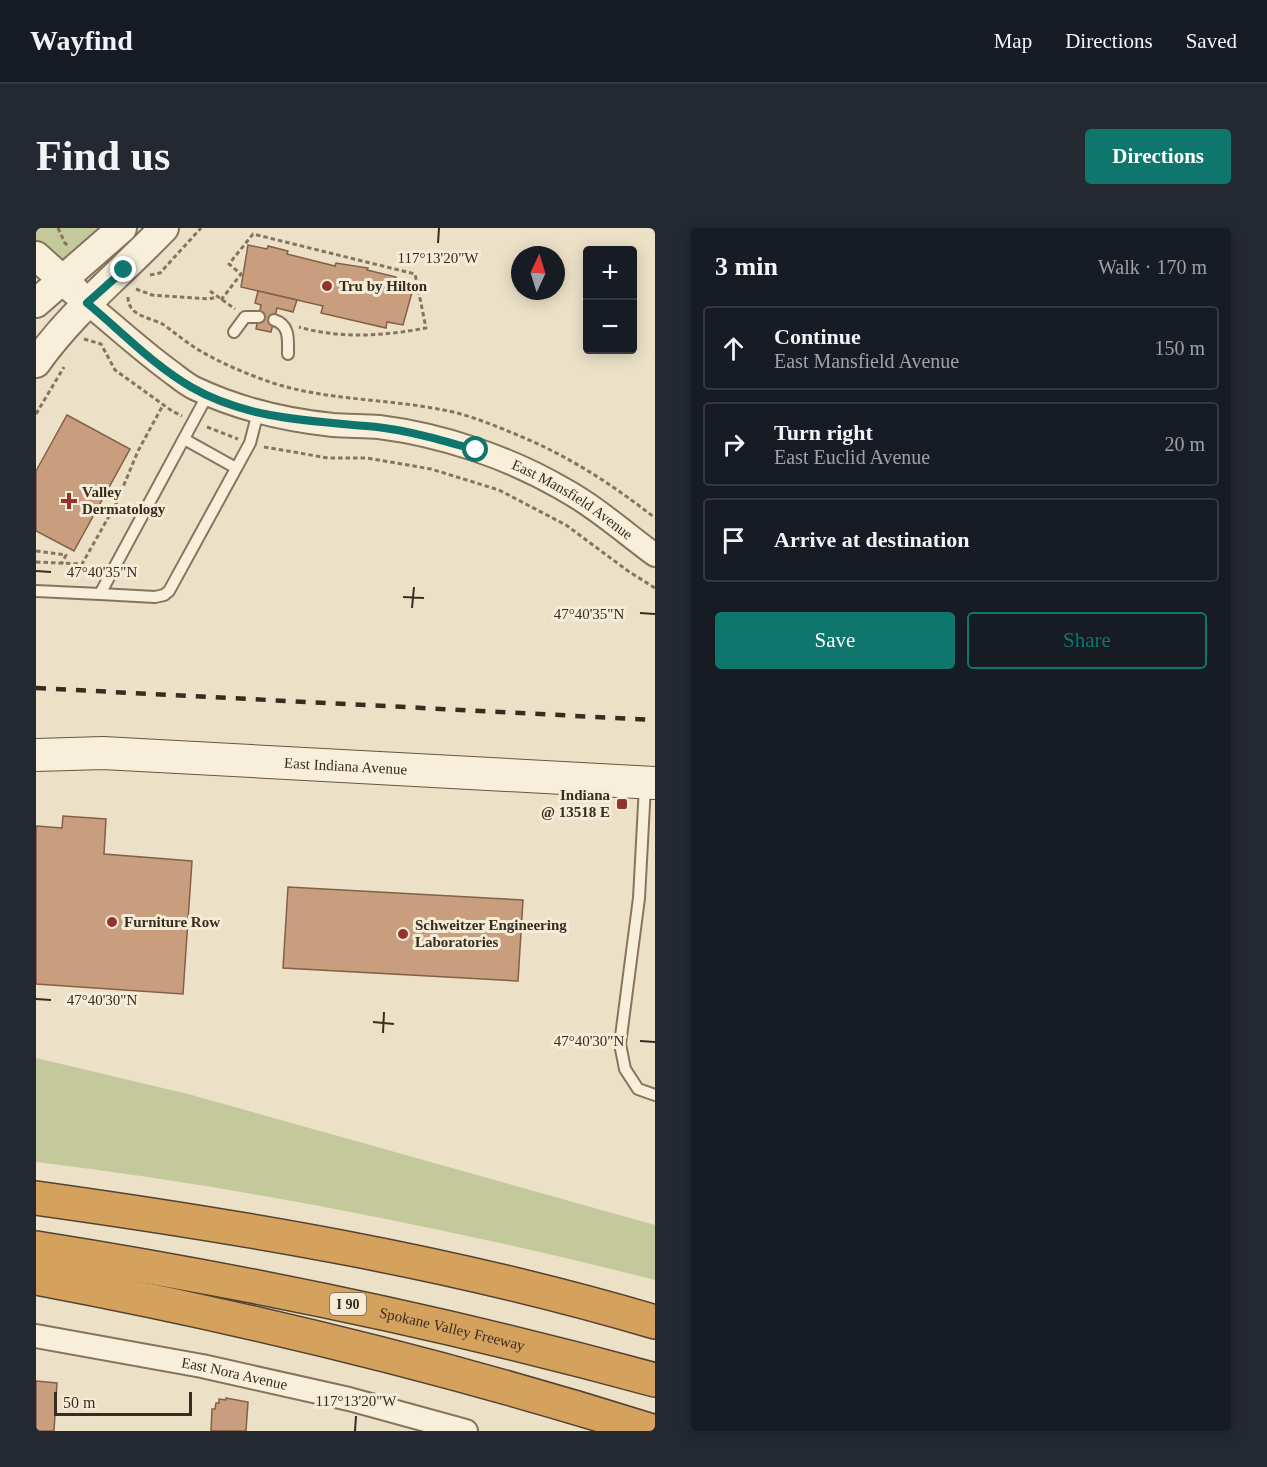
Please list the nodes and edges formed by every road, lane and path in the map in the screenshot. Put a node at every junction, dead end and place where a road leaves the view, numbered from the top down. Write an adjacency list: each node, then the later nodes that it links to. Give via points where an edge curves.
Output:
1 (122, 228): 4 (street)
2 (164, 228): 10 (street)
3 (36, 256): 4 (street, East Mansfield Avenue)
4 (63, 279): 9 (street); 10 (street, East Mansfield Avenue)
5 (130, 284): 8 (path, via 152,295)
6 (210, 291): 8 (path)
7 (128, 293): 28 (path, via 133,312 162,324 232,368 278,385 318,393 439,409 515,434 566,457 616,487)
8 (219, 298): 11 (path); 13 (path, via 241,274 229,264 253,234 415,274 426,328 358,336 299,328)
9 (36, 303)
10 (87, 303): 18 (street); 20 (street, East Mansfield Avenue, via 159,363 191,387)
11 (236, 309)
12 (259, 317): 15 (lane, via 245,317)
13 (295, 318)
14 (274, 320): 17 (lane, via 287,330)
15 (234, 332)
16 (76, 342): 21 (path, via 85,339 101,344 115,370)
17 (288, 354)
18 (36, 363)
19 (66, 363): 23 (path)
20 (208, 394): 22 (street, East Mansfield Avenue); 24 (lane)
21 (164, 405): 24 (path); 32 (path, via 82,564)
22 (258, 412): 26 (lane); 30 (street, East Mansfield Avenue, via 333,425 379,428 476,450 564,489)
23 (36, 414)
24 (194, 421): 25 (lane); 26 (path)
25 (183, 439): 27 (lane); 35 (lane)
26 (250, 443): 27 (lane); 33 (path, via 328,458 366,458 432,469 499,490 566,525)
27 (236, 468): 35 (lane, via 164,595)
28 (655, 518)
29 (36, 552): 32 (path, via 66,555)
30 (655, 555)
31 (36, 562): 32 (path)
32 (62, 563)
33 (655, 588)
34 (36, 591): 35 (lane)
35 (100, 594)
36 (36, 739): 37 (street)
37 (103, 753): 38 (main road, East Indiana Avenue); 39 (main road, East Indiana Avenue)
38 (36, 755)
39 (650, 783): 40 (lane, via 620,1044 625,1069 638,1089)
40 (655, 1095)
41 (36, 1198): 44 (highway, via 176,1217 373,1253)
42 (36, 1248): 46 (highway, Spokane Valley Freeway / I 90, via 373,1310)
43 (36, 1278): 48 (highway, via 332,1340)
44 (655, 1322)
45 (36, 1336): 47 (street, East Nora Avenue, via 202,1366)
46 (655, 1380)
47 (466, 1431)
48 (652, 1431)

